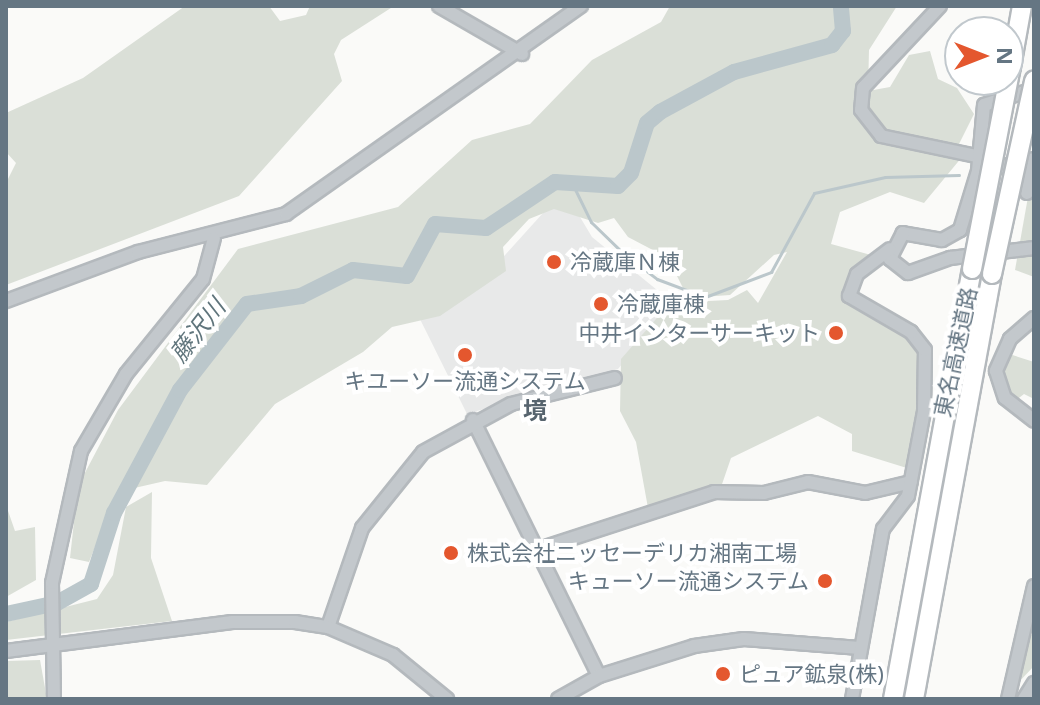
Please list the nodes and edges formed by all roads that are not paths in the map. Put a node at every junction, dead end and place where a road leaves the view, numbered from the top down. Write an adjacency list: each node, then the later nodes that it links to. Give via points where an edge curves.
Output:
1 (439, 6): 5 (street)
2 (581, 6): 5 (street)
3 (940, 6): 8 (street, via 863,88 861,110 881,136)
4 (1022, 6): 33 (highway, 東名高速道路, bridge)
5 (522, 54): 12 (street, via 318,197)
6 (1034, 81): 34 (highway, 東名高速道路, bridge, via 992,274)
7 (1034, 89): 8 (street, via 984,105)
8 (977, 156): 10 (street)
9 (1033, 160): 10 (street); 11 (street)
10 (978, 171): 14 (street, via 955,236 903,233)
11 (1027, 193)
12 (214, 238): 15 (street, via 138,252); 24 (street, via 203,279 118,385 81,451 52,583)
13 (1034, 248): 14 (street, via 950,258 908,273 894,266)
14 (890, 249): 20 (street, via 857,274 849,296 911,332 925,350)
15 (6, 301)
16 (1034, 318): 19 (street, via 1010,339 996,371 1005,398)
17 (615, 378): 18 (street)
18 (473, 420): 21 (street); 23 (street, via 423,452 377,504 346,563)
19 (1034, 421)
20 (911, 482): 21 (street, via 865,493 808,482 764,493 714,492); 25 (street, via 883,529)
21 (536, 550): 27 (street)
22 (1034, 586): 35 (street)
23 (328, 627): 24 (street, via 232,622); 30 (street, via 393,655)
24 (53, 640): 26 (street); 29 (street)
25 (860, 648): 27 (street, via 744,639); 32 (street)
26 (6, 651)
27 (599, 676): 31 (street)
28 (1034, 683): 36 (street)
29 (54, 699)
30 (447, 699)
31 (558, 699)
32 (852, 699)
33 (893, 699)
34 (914, 699)
35 (1008, 699)
36 (1024, 699)

